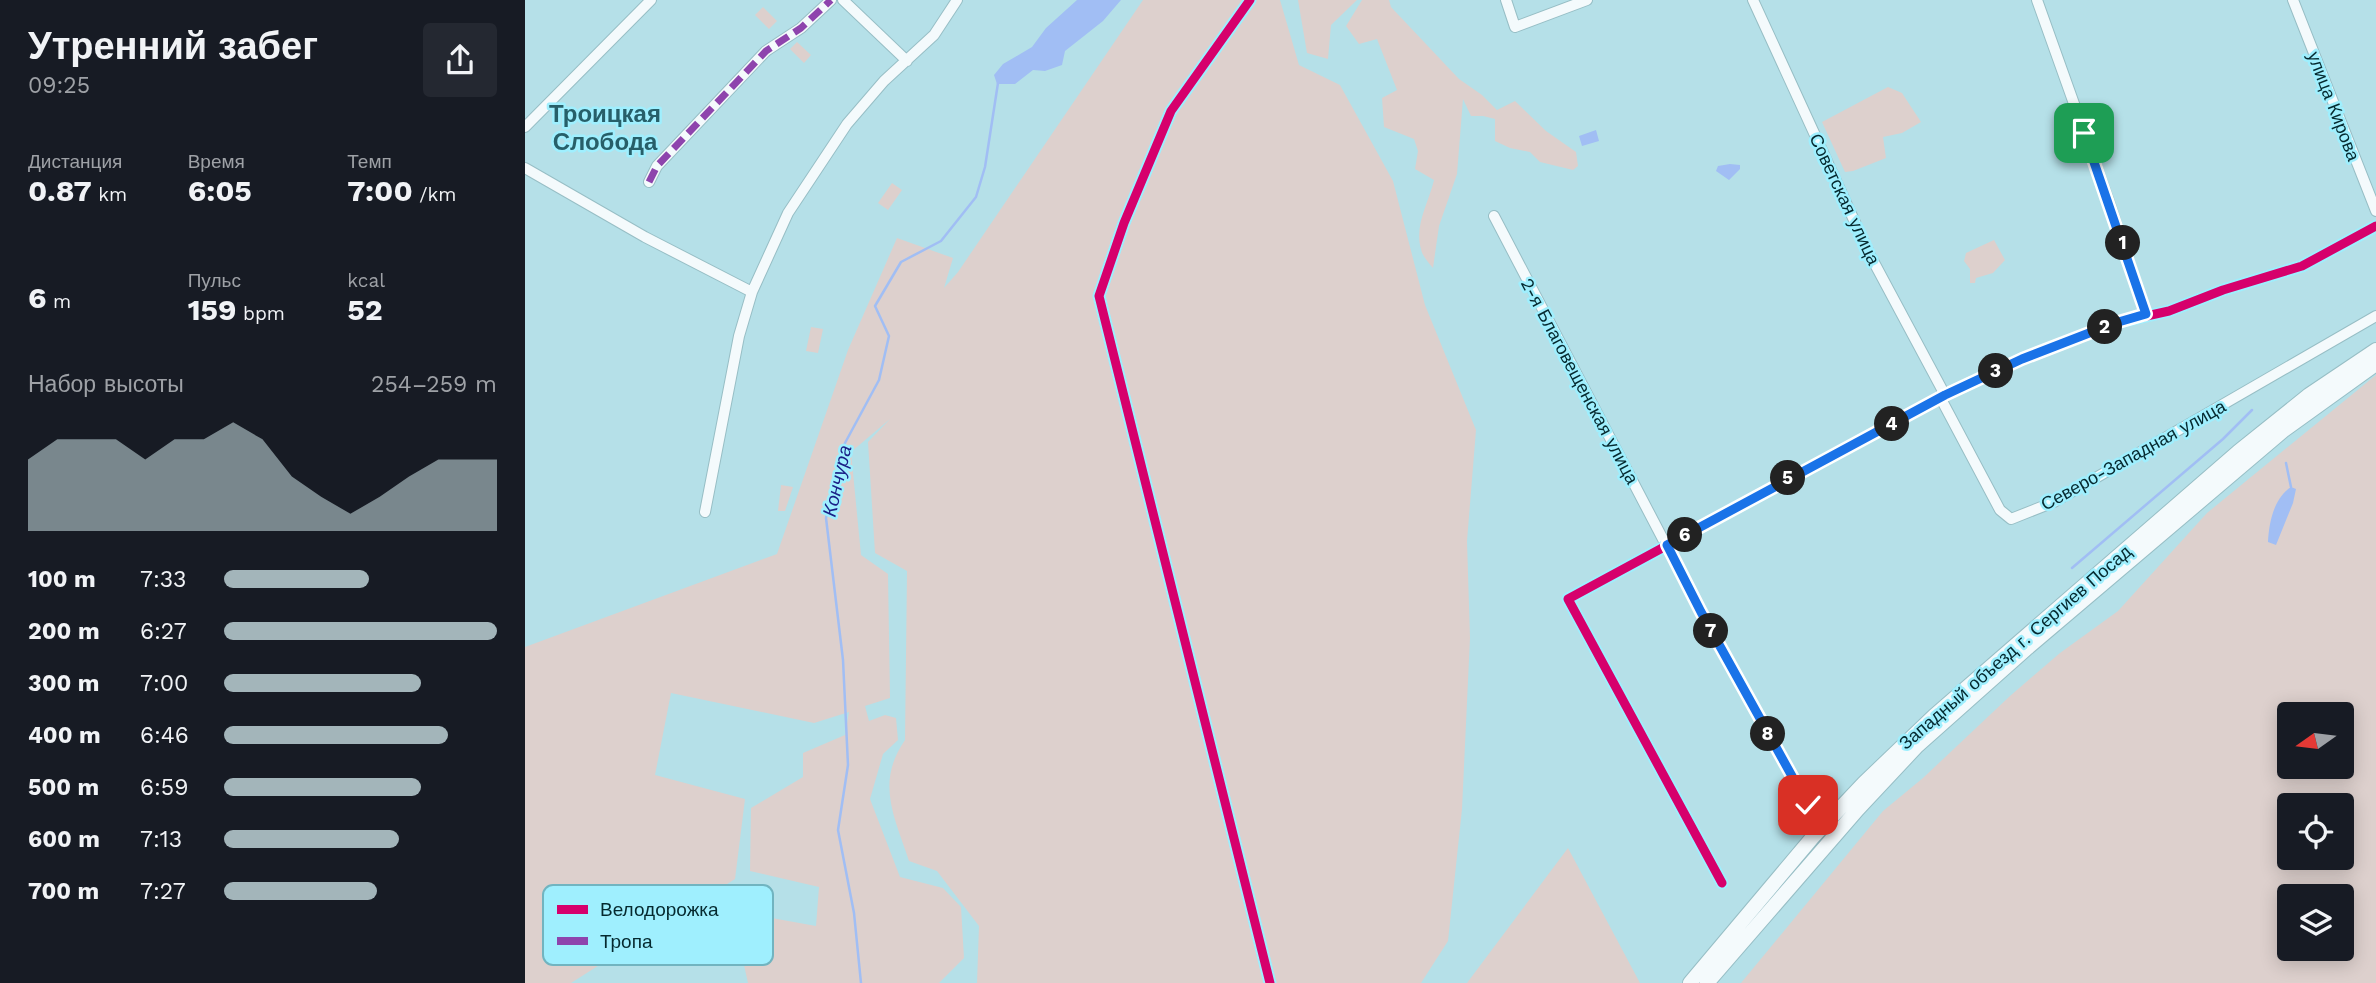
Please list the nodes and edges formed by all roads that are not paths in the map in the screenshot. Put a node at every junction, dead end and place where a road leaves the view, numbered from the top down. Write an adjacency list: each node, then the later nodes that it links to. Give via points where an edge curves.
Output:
1 (651, 0): 12 (street)
2 (831, 0): 14 (street, via 801,28 766,51 657,166)
3 (843, 0): 11 (street)
4 (957, 0): 11 (street, via 935,35)
5 (1250, 0): 28 (street, via 1171,111 1099,296)
6 (1506, 0): 7 (street, via 1515,27)
7 (1587, 0)
8 (1753, 0): 23 (street, Советская улица, via 1870,255)
9 (2037, 0): 19 (street)
10 (2293, 0): 15 (street, улица Кирова)
11 (907, 61): 18 (street, via 884,81 827,151 788,213)
12 (525, 127)
13 (525, 168): 18 (street)
14 (649, 182)
15 (2376, 211)
16 (1494, 216): 25 (street, 2-я Благовещенская улица)
17 (2376, 226): 19 (street, via 2302,266 2169,311)
18 (752, 292): 24 (street, via 729,380)
19 (2146, 314): 23 (street, via 2022,359)
20 (2376, 316): 23 (street, Северо-Западная улица, via 2054,502 2011,519 2000,510)
21 (2376, 349): 29 (main road, Западный объезд г. Сергиев Посад, via 2238,452 1934,716 1811,838)
22 (2376, 364): 30 (main road, Западный объезд г. Сергиев Посад, via 2284,430 1917,746)
23 (1942, 396): 25 (street)
24 (705, 512)
25 (1667, 545): 26 (street, 2-я Благовещенская улица); 27 (street, via 1568,599)
26 (1808, 805)
27 (1722, 883)
28 (1270, 983)
29 (1691, 983)
30 (1707, 983)

